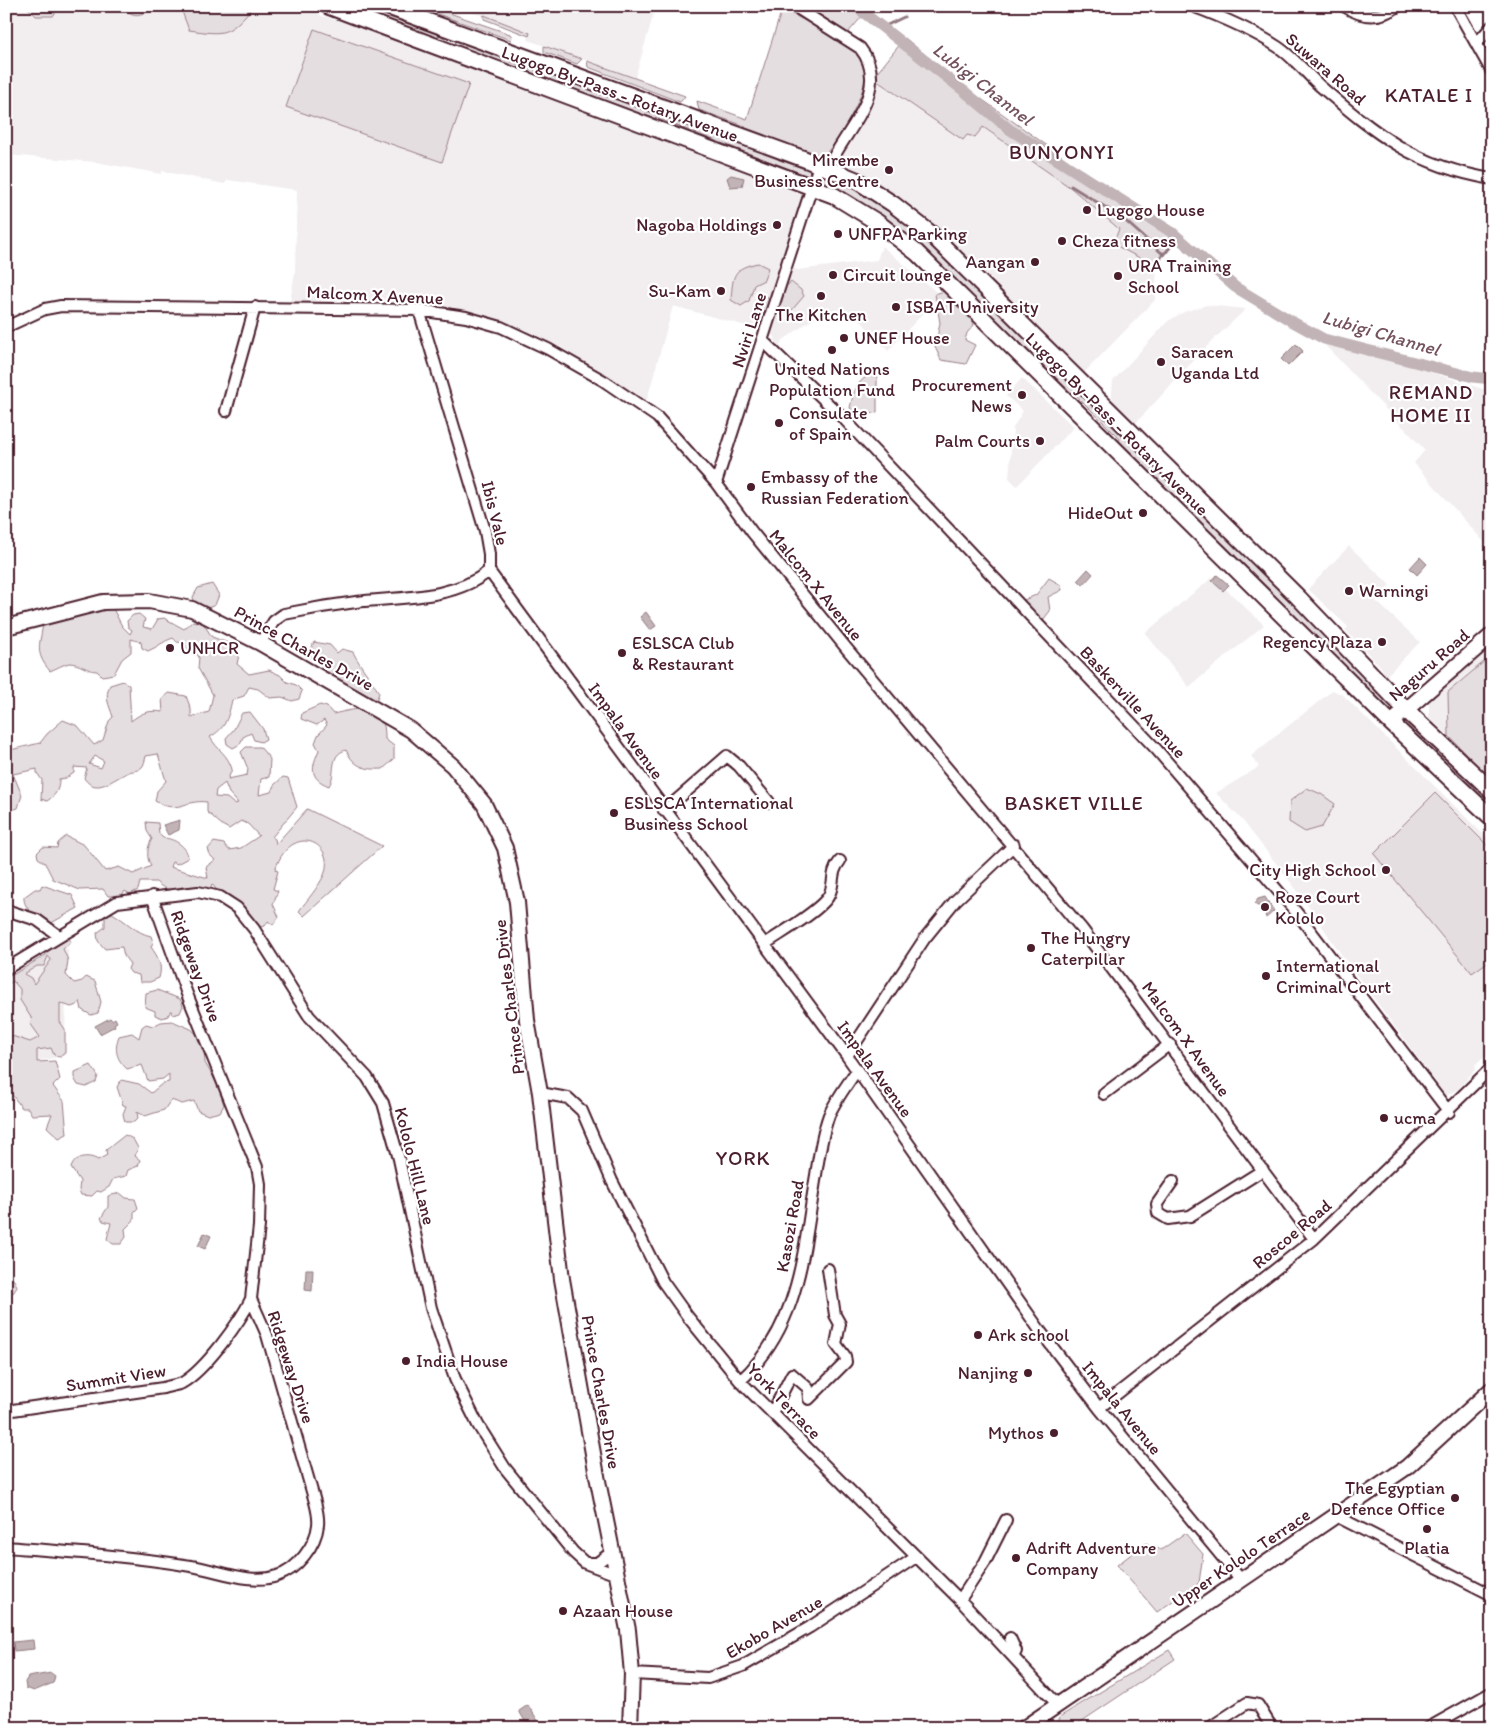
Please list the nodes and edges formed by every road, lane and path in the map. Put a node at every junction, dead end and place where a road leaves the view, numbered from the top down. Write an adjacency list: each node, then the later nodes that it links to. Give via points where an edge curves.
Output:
1 (328, 6): 11 (main road, Lugogo By-Pass - Rotary Avenue)
2 (386, 6): 9 (main road, Lugogo By-Pass - Rotary Avenue)
3 (794, 6): 13 (street, Nviri Lane, via 860,48 872,72 872,87 854,126)
4 (1192, 6): 14 (street, Suwara Road, via 1227,19 1280,48 1359,120 1400,149 1453,172)
5 (1344, 6): 6 (street, via 1355,13 1378,16)
6 (1398, 6)
7 (1455, 6): 10 (street)
8 (1492, 26): 10 (street)
9 (451, 30): 11 (main road, via 452,41); 13 (main road, Lugogo By-Pass - Rotary Avenue)
10 (1477, 43): 12 (street)
11 (447, 50): 15 (main road, Lugogo By-Pass - Rotary Avenue)
12 (1492, 72)
13 (823, 167): 15 (street, Nviri Lane); 26 (main road, Lugogo By-Pass - Rotary Avenue, via 856,180 930,233 1297,596)
14 (1492, 179)
15 (812, 187): 19 (street, Nviri Lane); 27 (main road, Lugogo By-Pass - Rotary Avenue, via 854,206 917,253)
16 (255, 307): 17 (street, Malcom X Avenue); 18 (street, Malcom X Avenue, via 61,306 45,309); 20 (street)
17 (419, 310): 21 (street, Malcom X Avenue, via 466,317 501,327 580,367 657,418); 22 (street, Ibis Vale, via 485,531)
18 (6, 327)
19 (763, 341): 21 (street, Nviri Lane); 45 (street, Baskerville Avenue, via 846,421 1157,750 1297,913)
20 (226, 411)
21 (716, 483): 32 (street, Malcom X Avenue, via 848,649)
22 (489, 571): 25 (street, Ibis Vale, via 478,580 434,594 354,602 284,614 274,620); 30 (street, Impala Avenue)
23 (6, 627): 25 (street, Prince Charles Drive, via 103,602 149,601 192,609)
24 (1492, 635): 26 (street, Naguru Road)
25 (260, 643): 43 (street, Prince Charles Drive, via 411,730 453,766 484,804 505,848 517,902 526,1020)
26 (1406, 710): 27 (street, Naguru Road); 28 (main road, Lugogo By-Pass - Rotary Avenue)
27 (1392, 723): 31 (main road, Lugogo By-Pass - Rotary Avenue)
28 (1492, 791)
29 (769, 802): 30 (street, via 727,756)
30 (664, 811): 37 (street, Impala Avenue)
31 (1492, 818)
32 (1014, 845): 39 (street, Malcom X Avenue, via 1116,971); 40 (street, via 955,901 924,938)
33 (840, 861): 37 (street, via 833,869 828,897)
34 (152, 896): 36 (street, Kololo Hill Lane, via 117,902); 50 (street, Ridgeway Drive, via 187,994 257,1167 259,1226); 61 (street, Kololo Hill Lane, via 198,892 229,902 254,929 309,1016 377,1090 392,1128 431,1308 455,1379 505,1468)
35 (6, 910): 36 (street, via 37,920)
36 (59, 936): 38 (street, Kololo Hill Lane)
37 (764, 944): 40 (street, Impala Avenue)
38 (6, 969)
39 (1170, 1044): 44 (street); 46 (street, Malcom X Avenue)
40 (847, 1056): 42 (street, Impala Avenue)
41 (1492, 1068): 45 (street, Roscoe Road)
42 (857, 1070): 51 (street, Kasozi Road, via 836,1100 824,1131 791,1302 769,1351); 53 (street, Impala Avenue, via 1024,1308)
43 (540, 1093): 51 (street, York Terrace, via 568,1098 582,1111 612,1181 663,1282); 59 (street, Prince Charles Drive, via 562,1279)
44 (1104, 1094)
45 (1448, 1112): 48 (street, Roscoe Road)
46 (1263, 1170): 47 (street, via 1190,1216 1168,1219 1158,1213 1157,1204); 48 (street, Malcom X Avenue)
47 (1173, 1180)
48 (1314, 1239): 53 (street, Roscoe Road)
49 (828, 1269): 55 (street, via 835,1315 840,1324 836,1344 846,1362 809,1399 808,1388 792,1374)
50 (251, 1299): 54 (street, Summit View, via 221,1344 194,1374 181,1383); 58 (street, Ridgeway Drive, via 267,1334 317,1513 316,1534 306,1554 277,1576 251,1578 191,1566)
51 (740, 1381): 55 (street, York Terrace)
52 (1492, 1389): 56 (street, Upper Kololo Terrace, via 1407,1467)
53 (1099, 1408): 63 (street, Impala Avenue)
54 (6, 1411)
55 (772, 1413): 60 (street, York Terrace)
56 (1336, 1516): 63 (street, Upper Kololo Terrace); 64 (street)
57 (1006, 1520): 65 (street, via 985,1562)
58 (6, 1547)
59 (612, 1552): 61 (street, via 597,1563); 62 (street, Prince Charles Drive)
60 (916, 1556): 65 (street, York Terrace); 68 (street, Ekobo Avenue, via 810,1627 743,1666 708,1678)
61 (585, 1563): 62 (street, Kololo Hill Lane)
62 (617, 1575): 68 (street, Prince Charles Drive, via 628,1630)
63 (1242, 1580): 70 (street, Upper Kololo Terrace)
64 (1492, 1595)
65 (960, 1600): 67 (street, York Terrace)
66 (1010, 1638): 67 (street, via 1016,1652)
67 (1013, 1657): 70 (street, York Terrace)
68 (632, 1674): 72 (street, Prince Charles Drive)
69 (1492, 1692): 75 (street)
70 (1057, 1704): 71 (street, Upper Kololo Terrace)
71 (1030, 1726)
72 (630, 1728)
73 (1209, 1728): 74 (street, via 1247,1703 1258,1705)
74 (1272, 1728)
75 (1428, 1728)

